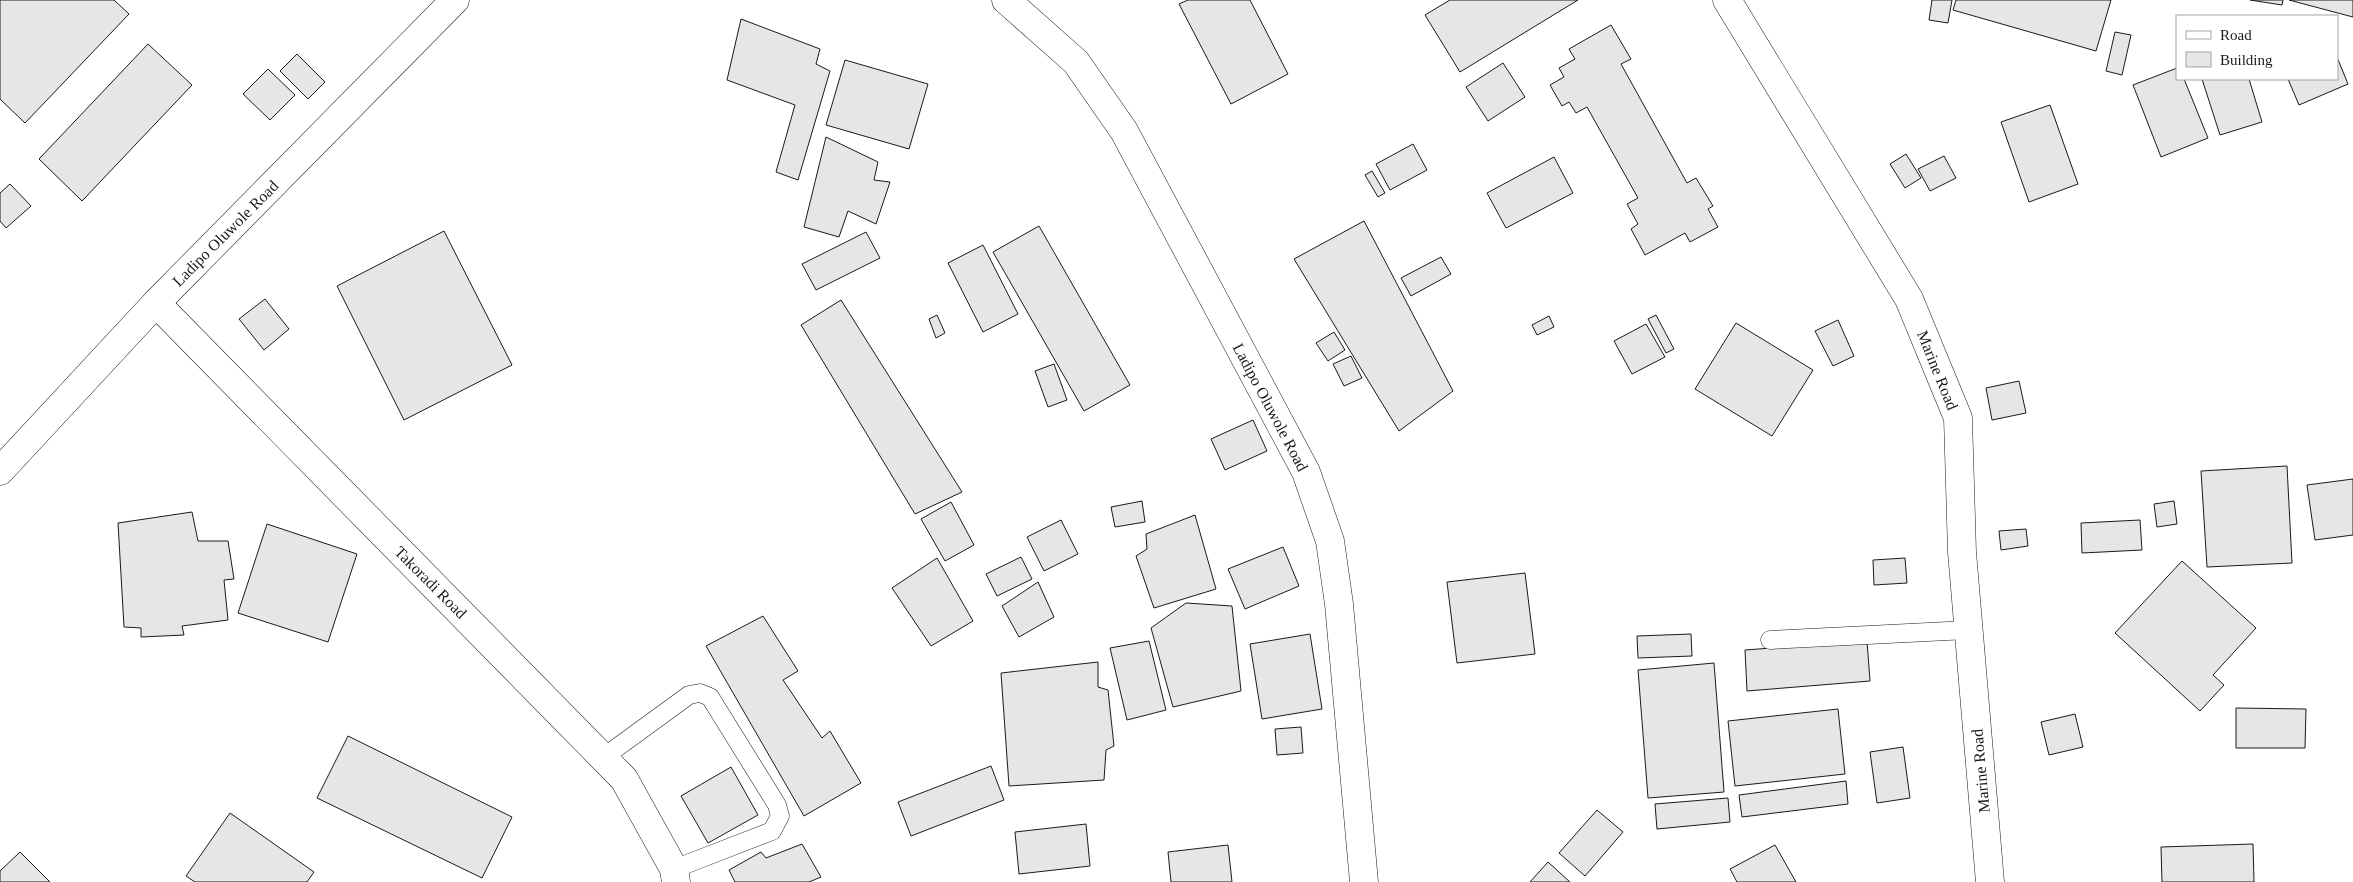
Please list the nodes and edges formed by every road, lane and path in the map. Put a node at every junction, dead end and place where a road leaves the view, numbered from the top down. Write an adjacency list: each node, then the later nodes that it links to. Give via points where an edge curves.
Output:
1 (455, 0): 4 (street, Ladipo Oluwole Road)
2 (1006, 0): 10 (street, Ladipo Oluwole Road, via 1076,62 1124,131 1306,472 1330,541 1339,604)
3 (1728, 0): 6 (street, Marine Road, via 1909,299 1958,418)
4 (156, 303): 5 (street, Ladipo Oluwole Road); 8 (street, Takoradi Road)
5 (0, 472)
6 (1968, 630): 7 (lane); 11 (street, Marine Road)
7 (1770, 640)
8 (604, 757): 9 (street, Takoradi Road, via 624,779); 9 (lane, via 689,696 700,693 710,697 777,805 780,816 772,830)
9 (675, 876)
10 (1364, 882)
11 (1990, 882)

